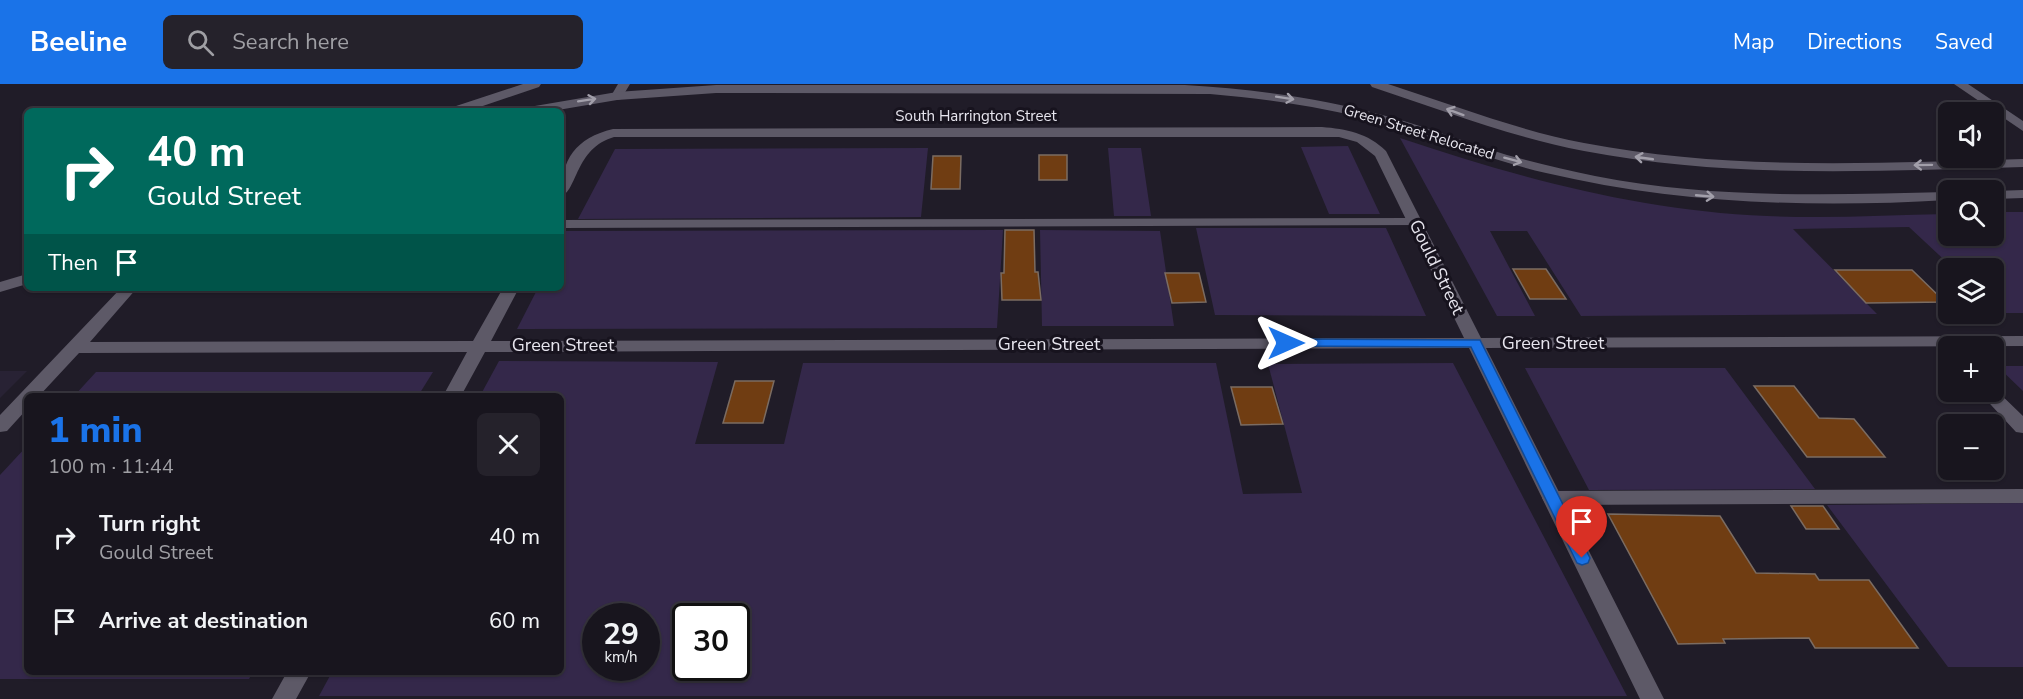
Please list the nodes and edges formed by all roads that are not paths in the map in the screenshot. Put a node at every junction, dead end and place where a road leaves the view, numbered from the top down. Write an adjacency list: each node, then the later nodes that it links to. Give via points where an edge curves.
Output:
1 (535, 84): 5 (street)
2 (1376, 84): 9 (street, Green Street Relocated, one-way to 2, via 1777,168 1676,162 1600,151 1526,134)
3 (1960, 84): 7 (street)
4 (621, 90): 6 (street, Green Street Relocated, one-way to 4); 13 (street, Green Street Relocated, one-way to 13, via 1232,92 1285,97 1344,109 1504,158 1637,187 1780,201)
5 (464, 108)
6 (542, 108)
7 (2023, 127)
8 (1355, 135): 10 (street, South Harrington Street, via 1322,131 613,133 596,137 584,146); 14 (street, Gould Street, via 1381,154)
9 (2023, 163)
10 (564, 186)
11 (2023, 194): 12 (street)
12 (2004, 195)
13 (1938, 196)
14 (1415, 222): 15 (street); 21 (street, Gould Street)
15 (564, 224)
16 (24, 280): 17 (street)
17 (0, 287)
18 (126, 291): 25 (street)
19 (510, 291): 23 (street)
20 (2023, 342): 22 (street, Green Street)
21 (1475, 343): 23 (street, Green Street); 24 (street, Green Street); 33 (street, Gould Street)
22 (2004, 343)
23 (481, 345): 25 (street, Green Street); 27 (street)
24 (1938, 347)
25 (75, 348): 26 (street)
26 (32, 393)
27 (454, 393)
28 (24, 401): 30 (street)
29 (1998, 402): 31 (street)
30 (0, 426)
31 (2023, 427)
32 (2023, 496): 33 (street)
33 (1552, 498): 36 (street, Gould Street)
34 (296, 675): 35 (street)
35 (284, 699)
36 (1652, 699)

